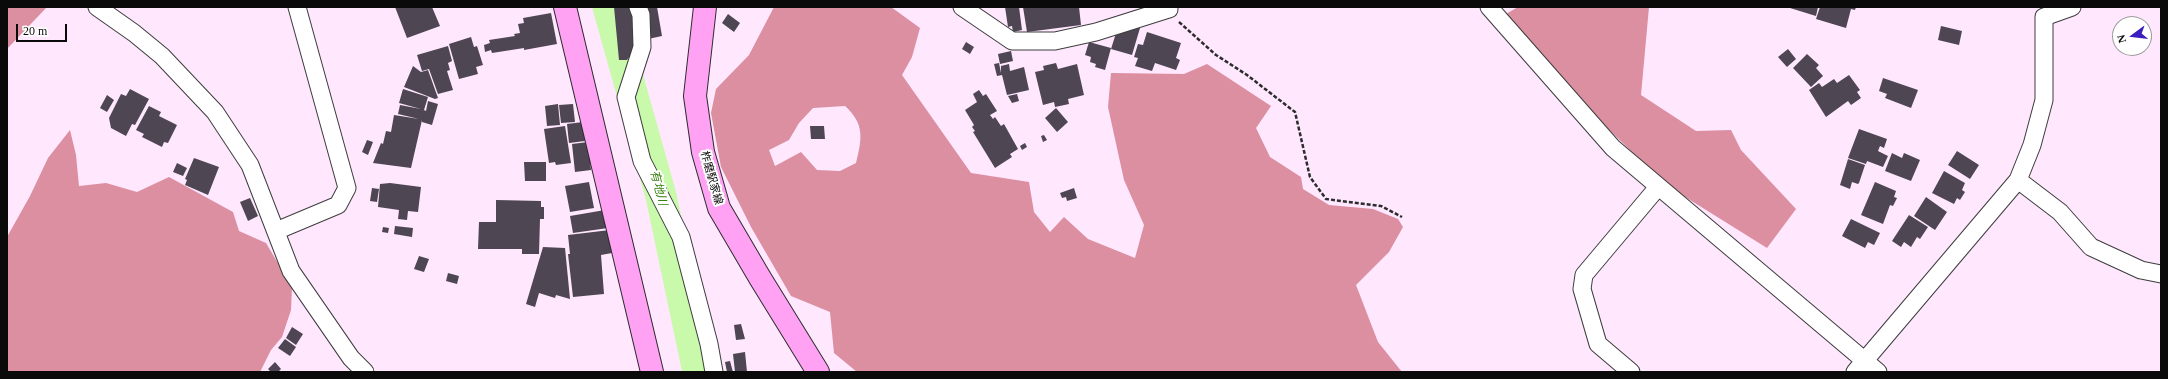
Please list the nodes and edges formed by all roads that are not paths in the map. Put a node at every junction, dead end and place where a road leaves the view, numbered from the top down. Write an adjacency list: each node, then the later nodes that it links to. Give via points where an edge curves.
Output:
1 (97, 7): 12 (street, via 162,56 215,112 250,165)
2 (297, 7): 12 (street, via 347,188 338,205)
3 (565, 7): 16 (main road)
4 (638, 7): 17 (street, via 641,15 642,47 626,97 642,161 681,237 710,344)
5 (705, 7): 18 (main road, 柞磨駅家線, via 695,96 704,152 719,208)
6 (962, 7): 9 (street, via 1012,41 1055,41 1096,32)
7 (1489, 7): 11 (street, via 1613,148)
8 (2072, 7): 10 (street, via 2044,17 2044,100 2032,146)
9 (1169, 8)
10 (2018, 180): 13 (street, via 2060,212 2091,247 2141,270); 14 (street)
11 (1658, 187): 14 (street); 19 (street, via 1584,275 1582,289 1598,344)
12 (276, 231): 15 (street, via 291,271 351,358)
13 (2161, 274)
14 (1859, 366): 20 (street)
15 (366, 372)
16 (652, 372)
17 (714, 372)
18 (818, 372)
19 (1631, 372)
20 (1878, 372)

